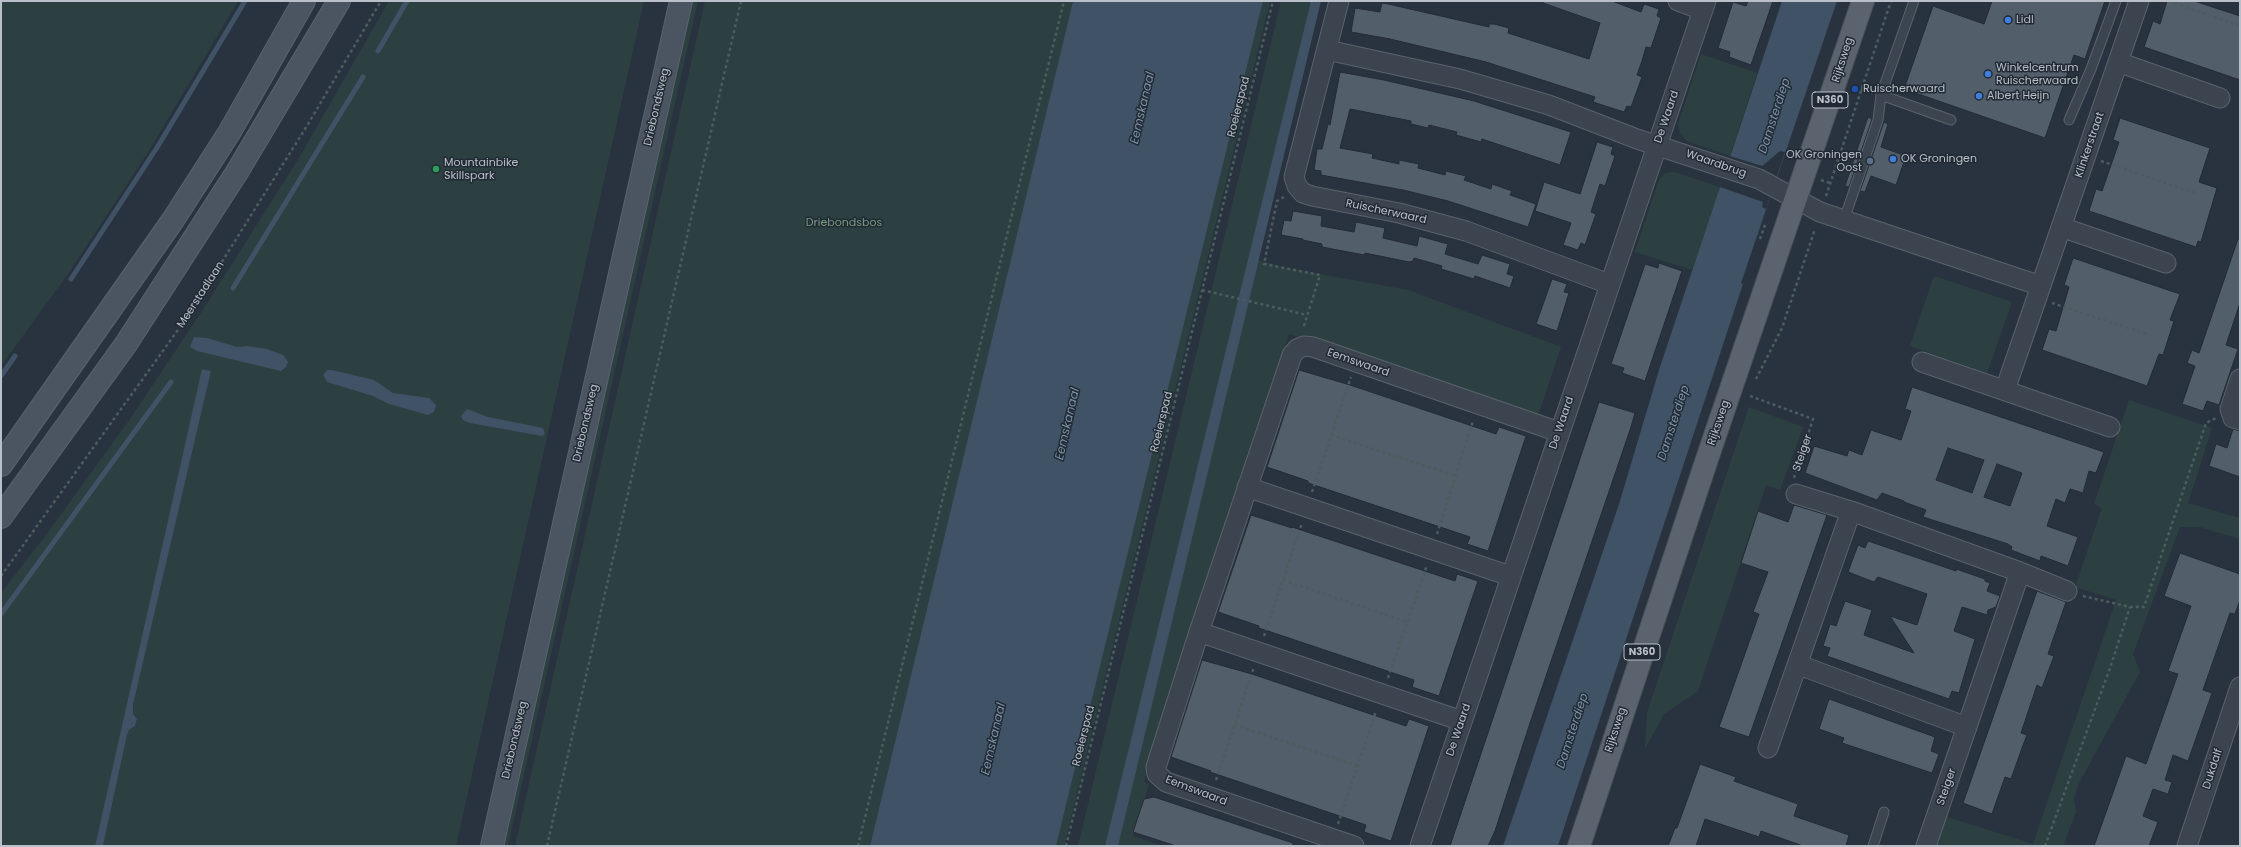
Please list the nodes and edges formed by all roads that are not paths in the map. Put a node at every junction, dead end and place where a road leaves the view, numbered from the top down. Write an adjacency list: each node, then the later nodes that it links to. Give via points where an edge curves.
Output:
1 (304, 1): 30 (main road, via 229,133 172,220)
2 (339, 1): 34 (main road, via 237,172 130,337)
3 (681, 1): 45 (main road, Driebondsweg)
4 (1339, 1): 11 (street)
5 (1678, 1): 10 (street)
6 (1863, 1): 18 (main road, Rijksweg / N360)
7 (1914, 1): 13 (lane)
8 (2116, 1): 16 (lane)
9 (2139, 1): 12 (street, Klinkerstraat)
10 (1704, 6): 17 (street, De Waard)
11 (1327, 50): 17 (street, via 1460,79 1549,105); 22 (street, Ruischerwaard, via 1294,177 1297,186 1303,192 1466,230)
12 (2118, 62): 14 (street); 20 (street, Klinkerstraat)
13 (1881, 95): 15 (lane); 19 (lane, via 1878,120)
14 (2220, 98)
15 (1951, 120)
16 (2069, 120)
17 (1657, 145): 18 (street, Waardbrug, via 1759,179); 22 (street, De Waard)
18 (1797, 199): 19 (street, Waardbrug, via 1820,212); 48 (main road, Rijksweg / N360, via 1707,459)
19 (1844, 220): 23 (street)
20 (2061, 227): 21 (street); 23 (street, Klinkerstraat)
21 (2166, 263)
22 (1609, 284): 29 (street, De Waard)
23 (2039, 292): 26 (street, Klinkerstraat)
24 (1922, 362): 26 (street)
25 (2240, 379): 27 (street)
26 (2006, 390): 28 (street)
27 (2235, 415)
28 (2110, 427)
29 (1559, 432): 31 (street, Eemswaard, via 1304,346 1297,349 1288,363); 36 (street, De Waard)
30 (1, 466)
31 (1247, 487): 36 (street); 38 (street, Eemswaard)
32 (1796, 494): 33 (street)
33 (1851, 511): 35 (street); 39 (street)
34 (1, 517)
35 (2020, 572): 37 (street); 42 (street, Steiger)
36 (1510, 576): 41 (street, De Waard)
37 (2067, 591)
38 (1199, 632): 41 (street); 46 (street, Eemswaard, via 1156,767 1157,774 1166,782)
39 (1799, 666): 42 (street); 43 (street)
40 (2239, 690): 51 (street, Dukdalf)
41 (1462, 721): 47 (street, De Waard)
42 (1967, 727): 50 (street, Steiger)
43 (1768, 748)
44 (1884, 812): 49 (lane)
45 (492, 846)
46 (1354, 846)
47 (1420, 846)
48 (1579, 846)
49 (1873, 846)
50 (1926, 846)
51 (2187, 846)

